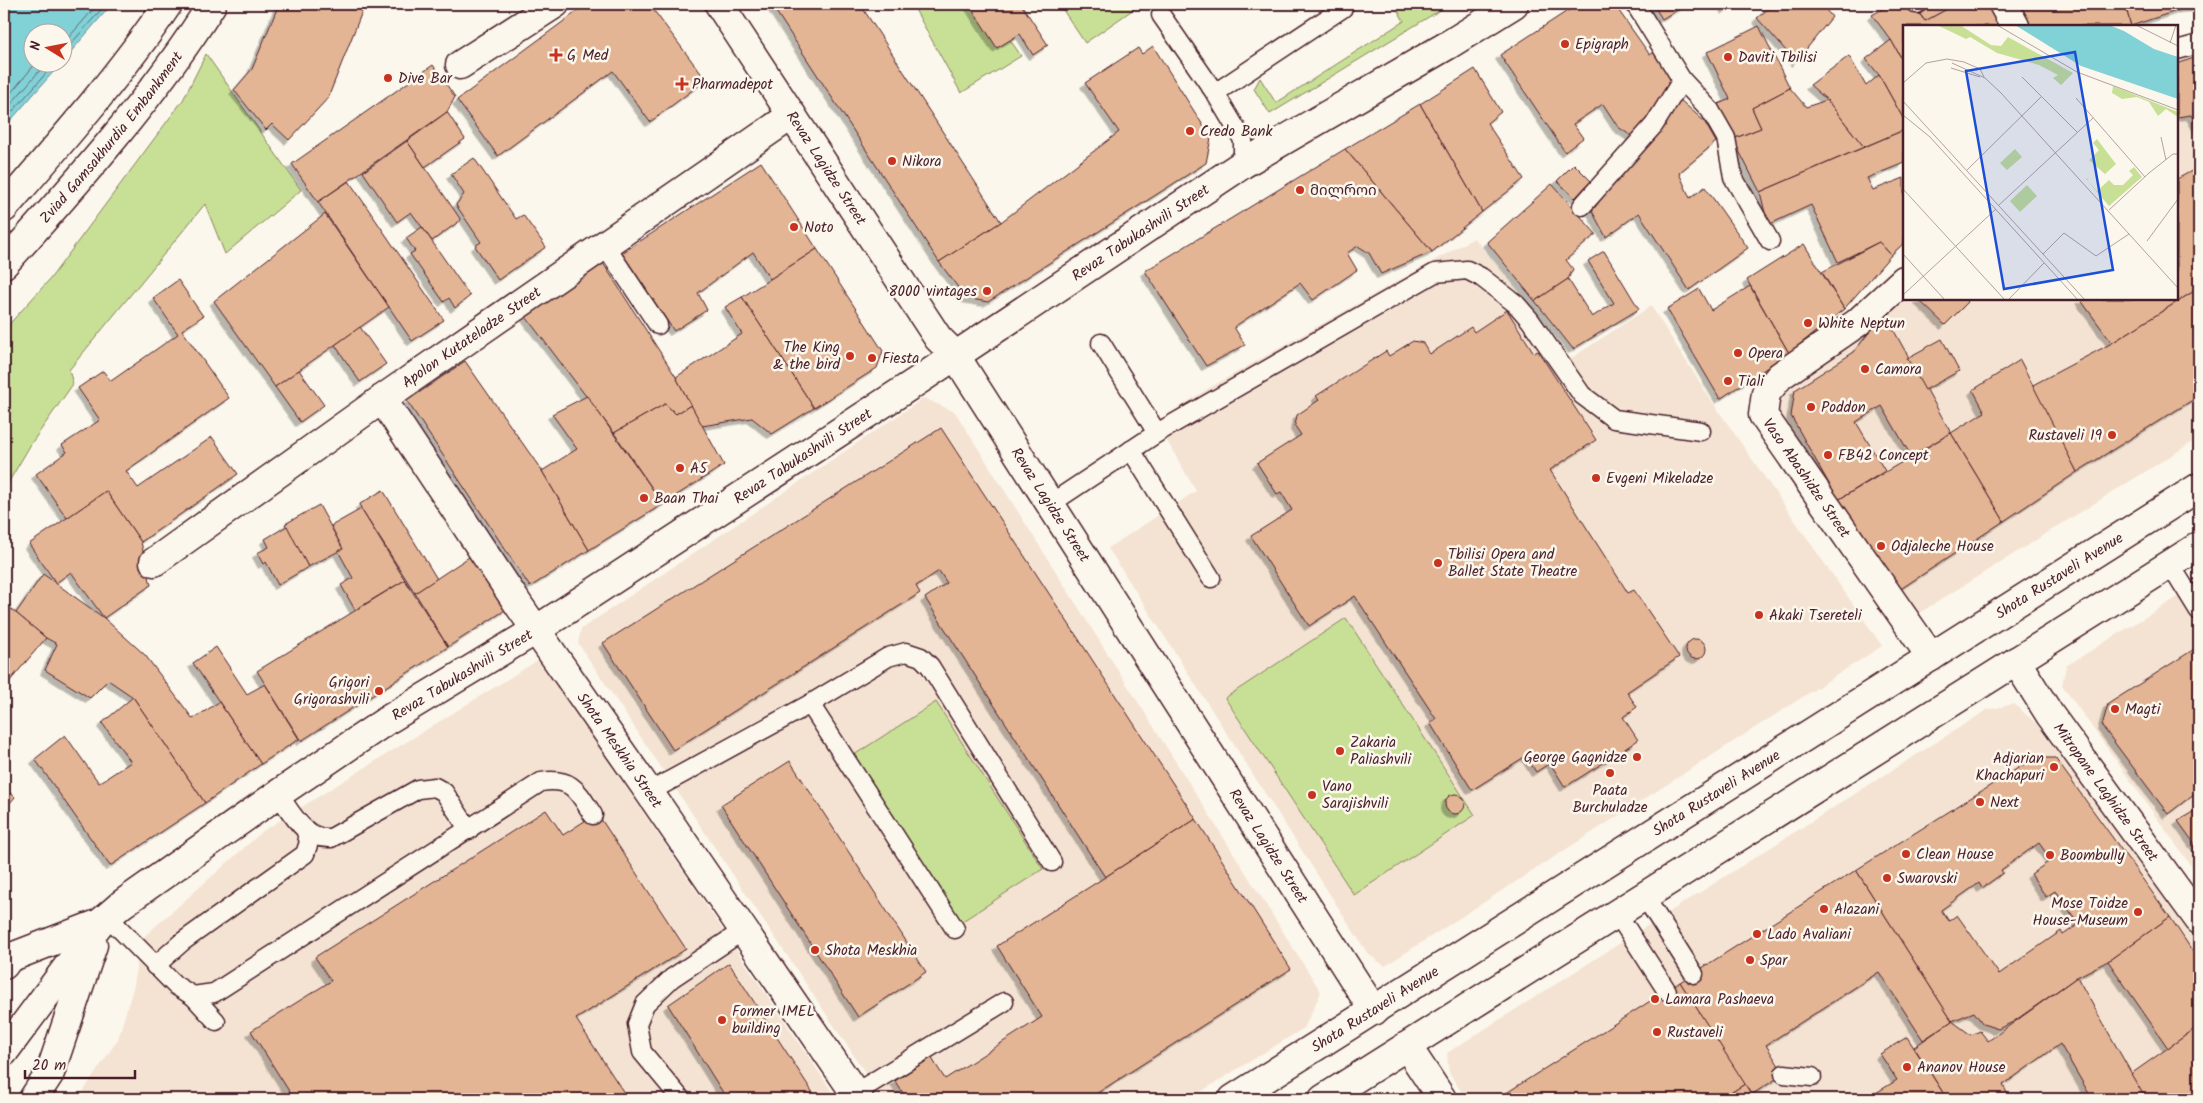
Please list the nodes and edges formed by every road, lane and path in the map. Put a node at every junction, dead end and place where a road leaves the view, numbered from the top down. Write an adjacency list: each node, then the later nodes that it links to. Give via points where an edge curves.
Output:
1 (168, 4): 19 (main road, via 140,46 95,102)
2 (212, 4): 22 (main road, Zviad Gamsakhurdia Embankment, via 130,115)
3 (555, 4): 13 (main road)
4 (719, 4): 16 (main road, Revaz Lagidze Street)
5 (1340, 4): 15 (lane, via 1342,8)
6 (1514, 4): 17 (main road, Revaz Tabukashvili Street)
7 (1635, 4): 14 (lane)
8 (2003, 4): 10 (main road)
9 (1161, 16): 15 (lane)
10 (2014, 25)
11 (2199, 44): 12 (lane)
12 (2178, 50)
13 (460, 65)
14 (1682, 80): 18 (lane, via 1654,124); 20 (lane, via 1710,110 1726,138 1733,177)
15 (1215, 92): 17 (lane, via 1242,140)
16 (792, 115): 21 (main road, Apolon Kutateladze Street, via 635,234); 26 (main road, Revaz Lagidze Street, via 938,338)
17 (1243, 164): 26 (main road, Revaz Tabukashvili Street)
18 (1582, 206)
19 (4, 208)
20 (1770, 241)
21 (604, 244): 24 (lane); 27 (main road, Apolon Kutateladze Street)
22 (4, 264)
23 (1903, 281): 39 (main road, Vaso Abashidze Street, via 1856,323 1780,376 1766,393 1763,415)
24 (658, 325)
25 (1101, 343): 29 (lane)
26 (955, 355): 32 (main road, Revaz Lagidze Street); 38 (main road, Revaz Tabukashvili Street)
27 (382, 398): 34 (main road, Apolon Kutateladze Street); 38 (main road, Shota Meskhia Street)
28 (1701, 431): 29 (lane, via 1614,419 1582,395 1516,304 1467,270 1435,273)
29 (1158, 433): 30 (lane)
30 (1131, 450): 32 (lane); 36 (lane)
31 (2199, 487): 39 (main road, Shota Rustaveli Avenue)
32 (1050, 504): 60 (main road, Revaz Lagidze Street)
33 (2199, 546): 35 (main road)
34 (154, 562)
35 (2170, 564): 37 (lane); 40 (main road)
36 (1211, 578)
37 (2199, 612)
38 (536, 630): 42 (main road, Shota Meskhia Street); 43 (main road, Revaz Tabukashvili Street, via 388,719)
39 (1930, 657): 60 (main road, Shota Rustaveli Avenue)
40 (2016, 661): 48 (main road); 51 (main road, Mitropane Laghidze Street, via 2050,715)
41 (810, 704): 42 (lane); 47 (lane, via 888,657 906,652 921,657 930,666); 52 (lane)
42 (649, 792): 53 (main road, Shota Meskhia Street)
43 (278, 794): 46 (lane); 50 (main road, Revaz Tabukashvili Street)
44 (593, 816): 45 (lane, via 574,786 556,779 541,782)
45 (469, 830): 46 (lane, via 444,792 435,787 418,789 330,838 319,838); 58 (lane, via 214,993)
46 (306, 832): 55 (lane, via 309,842 305,854 182,942)
47 (1052, 862)
48 (1645, 897): 49 (main road); 56 (lane)
49 (1618, 915): 57 (lane); 62 (main road)
50 (104, 920): 54 (main road, via 9,958); 55 (lane); 63 (main road); 67 (main road, via 50,1073)
51 (2199, 920)
52 (955, 929)
53 (744, 930): 66 (main road, Shota Meskhia Street); 68 (lane, via 672,978 645,1004 637,1024 642,1052)
54 (4, 965)
55 (155, 966): 58 (lane)
56 (1694, 974)
57 (1666, 991)
58 (193, 996): 61 (lane)
59 (1004, 1002): 66 (lane)
60 (1374, 1011): 69 (main road, Shota Rustaveli Avenue)
61 (216, 1021)
62 (1407, 1046): 70 (main road); 71 (main road)
63 (4, 1052)
64 (1784, 1074): 65 (lane)
65 (1812, 1077)
66 (857, 1096)
67 (33, 1099)
68 (681, 1099)
69 (1233, 1099)
70 (1322, 1099)
71 (1442, 1099)

